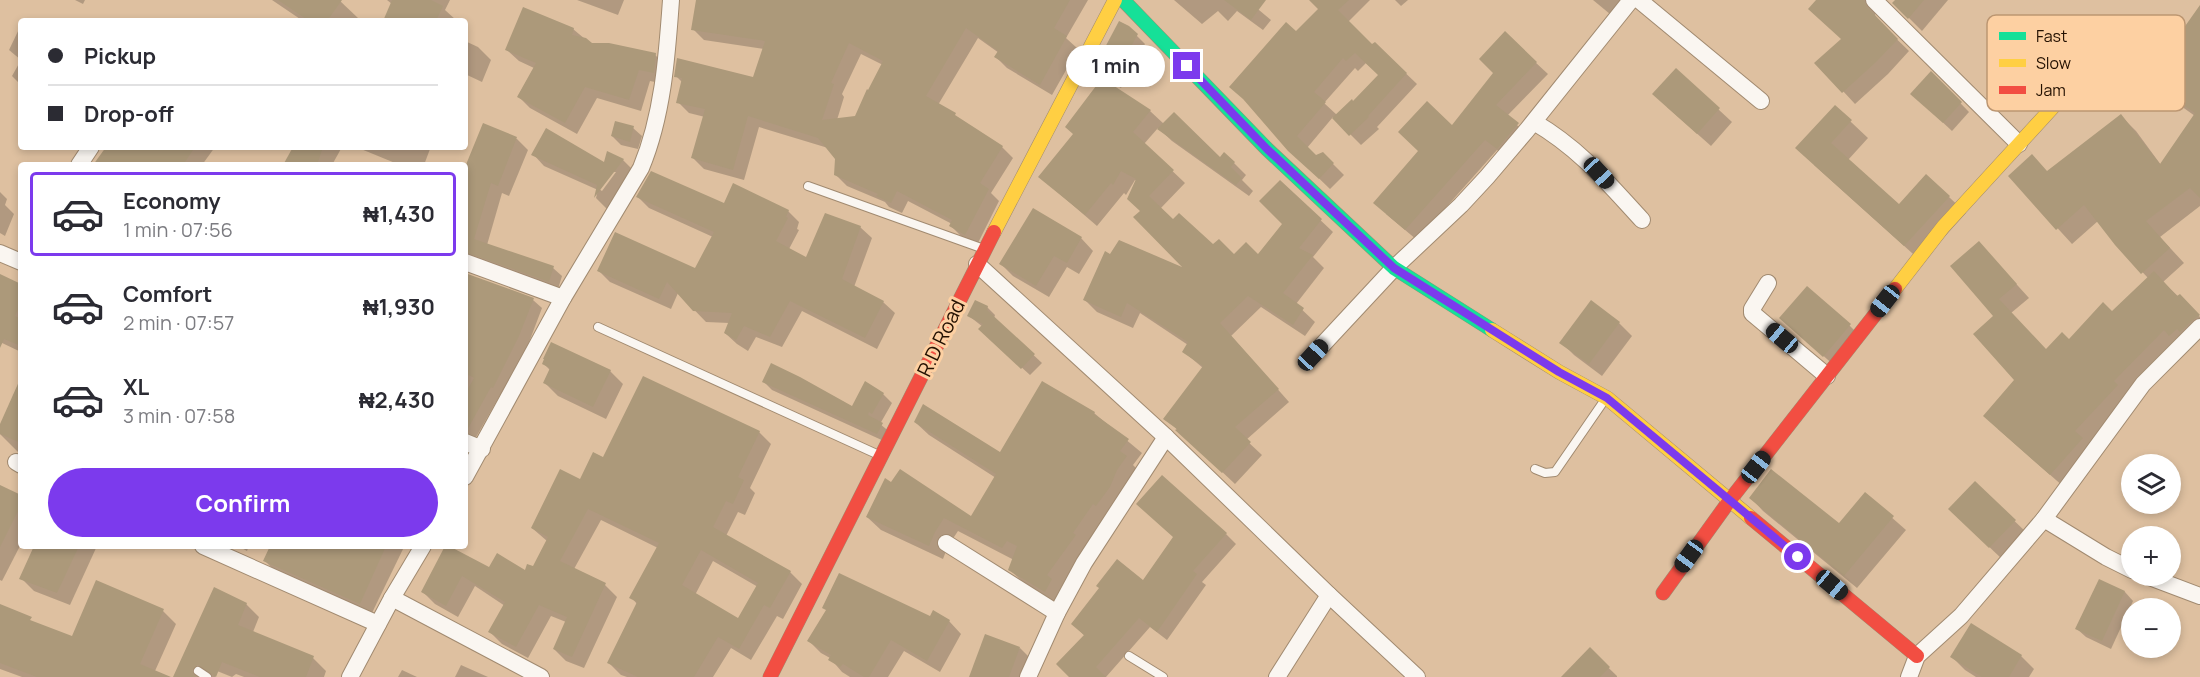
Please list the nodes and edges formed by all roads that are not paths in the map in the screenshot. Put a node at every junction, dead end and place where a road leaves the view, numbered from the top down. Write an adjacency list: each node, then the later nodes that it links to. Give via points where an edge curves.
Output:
1 (671, 0): 19 (street, via 667,51 648,150)
2 (1115, 0): 14 (street, R.D Road)
3 (1123, 0): 17 (street, via 1267,149)
4 (1631, 0): 9 (street)
5 (1639, 0): 7 (street)
6 (1874, 0): 10 (street)
7 (1761, 101)
8 (2049, 111): 10 (street)
9 (1534, 122): 12 (street, via 1584,157); 17 (street, via 1461,206)
10 (2019, 144): 23 (street, via 1943,227)
11 (808, 186): 14 (lane)
12 (1642, 220)
13 (0, 253): 15 (street)
14 (981, 257): 25 (street); 28 (street, R.D Road)
15 (18, 259)
16 (468, 263): 19 (street)
17 (1394, 268): 22 (street); 24 (street)
18 (1768, 283): 23 (street, via 1752,313)
19 (563, 298): 27 (street)
20 (598, 327): 28 (lane)
21 (2200, 327): 32 (street, via 2143,384)
22 (1313, 355)
23 (1827, 376): 31 (street)
24 (1607, 398): 29 (lane, via 1555,472); 31 (street)
25 (1166, 437): 39 (street); 42 (street, via 1101,535)
26 (468, 443): 27 (street)
27 (482, 449): 30 (street)
28 (881, 457): 50 (street, R.D Road)
29 (1535, 469)
30 (468, 472)
31 (1730, 500): 38 (street); 45 (street)
32 (2044, 519): 36 (street); 45 (street, via 1961,616)
33 (946, 543): 42 (street)
34 (209, 549): 43 (street)
35 (421, 549): 41 (street)
36 (2121, 564)
37 (2173, 586): 40 (street)
38 (1663, 593)
39 (1329, 595): 53 (street); 54 (street)
40 (2200, 596)
41 (392, 598): 43 (street); 49 (street)
42 (1057, 613): 51 (street)
43 (378, 624): 48 (street)
44 (1129, 656): 52 (lane)
45 (1917, 656): 55 (street)
46 (198, 671): 47 (lane)
47 (207, 677)
48 (350, 677)
49 (541, 677)
50 (770, 677)
51 (1028, 677)
52 (1163, 677)
53 (1277, 677)
54 (1417, 677)
55 (1908, 677)

